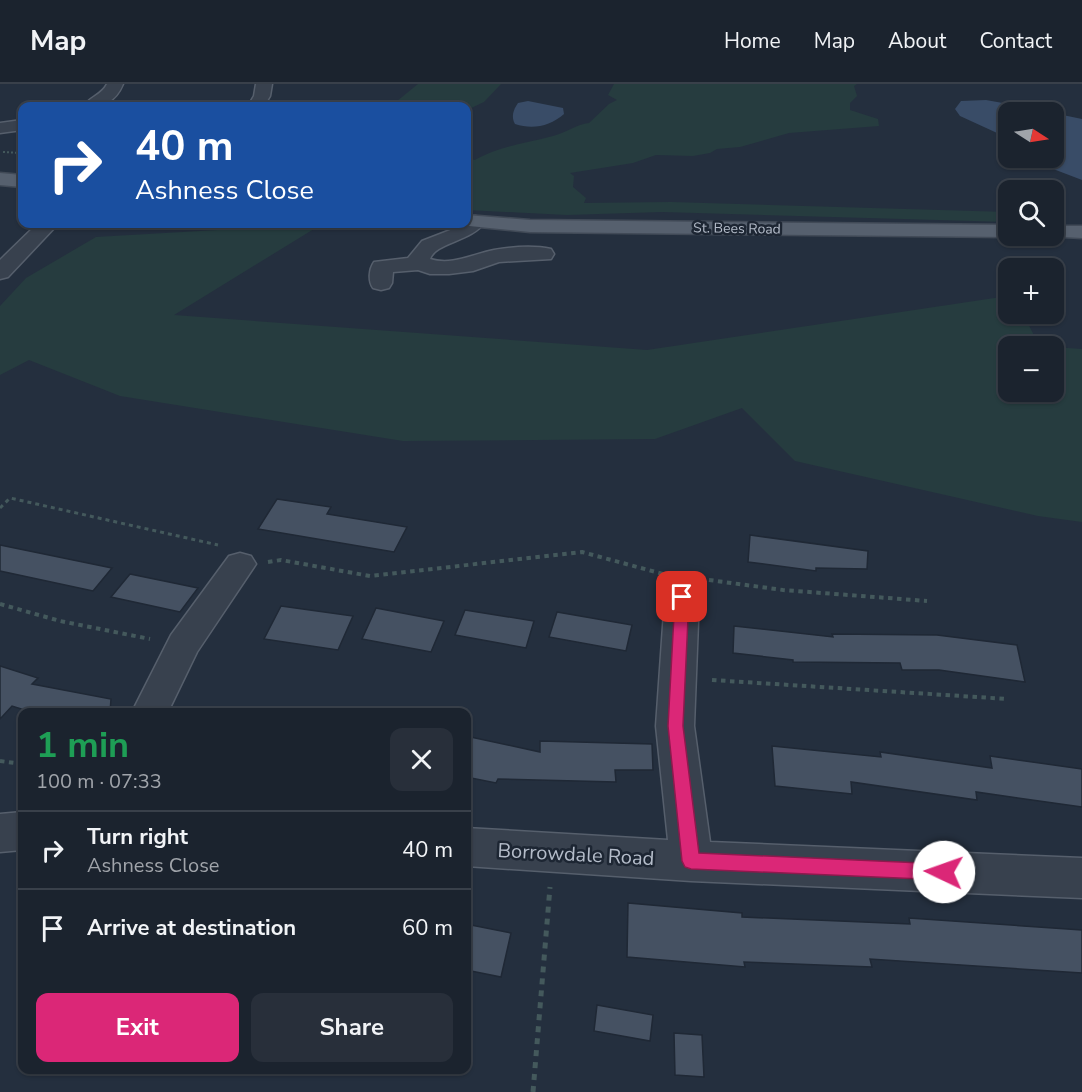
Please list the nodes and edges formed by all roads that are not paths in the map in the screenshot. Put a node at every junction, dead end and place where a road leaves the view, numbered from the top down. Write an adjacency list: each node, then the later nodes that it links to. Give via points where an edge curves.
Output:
1 (115, 84): 3 (street, via 111,94)
2 (264, 84): 4 (street)
3 (98, 102)
4 (258, 102)
5 (18, 126): 6 (street)
6 (0, 128)
7 (0, 179): 8 (main road)
8 (18, 181)
9 (471, 221): 12 (main road, St. Bees Road, via 530,226)
10 (44, 228): 17 (street)
11 (468, 228): 16 (street, via 425,248 419,258)
12 (998, 231)
13 (1064, 232): 14 (main road)
14 (1082, 232)
15 (543, 254): 16 (street, via 496,256 449,267)
16 (421, 263): 18 (street, via 382,267)
17 (0, 272)
18 (381, 283)
19 (240, 564): 21 (street, via 183,645)
20 (682, 582): 25 (street, via 675,726)
21 (152, 708)
22 (18, 831): 23 (street)
23 (0, 833)
24 (471, 848): 25 (street, Borrowdale Road)
25 (691, 861): 26 (street, Borrowdale Road)
26 (1082, 878)

